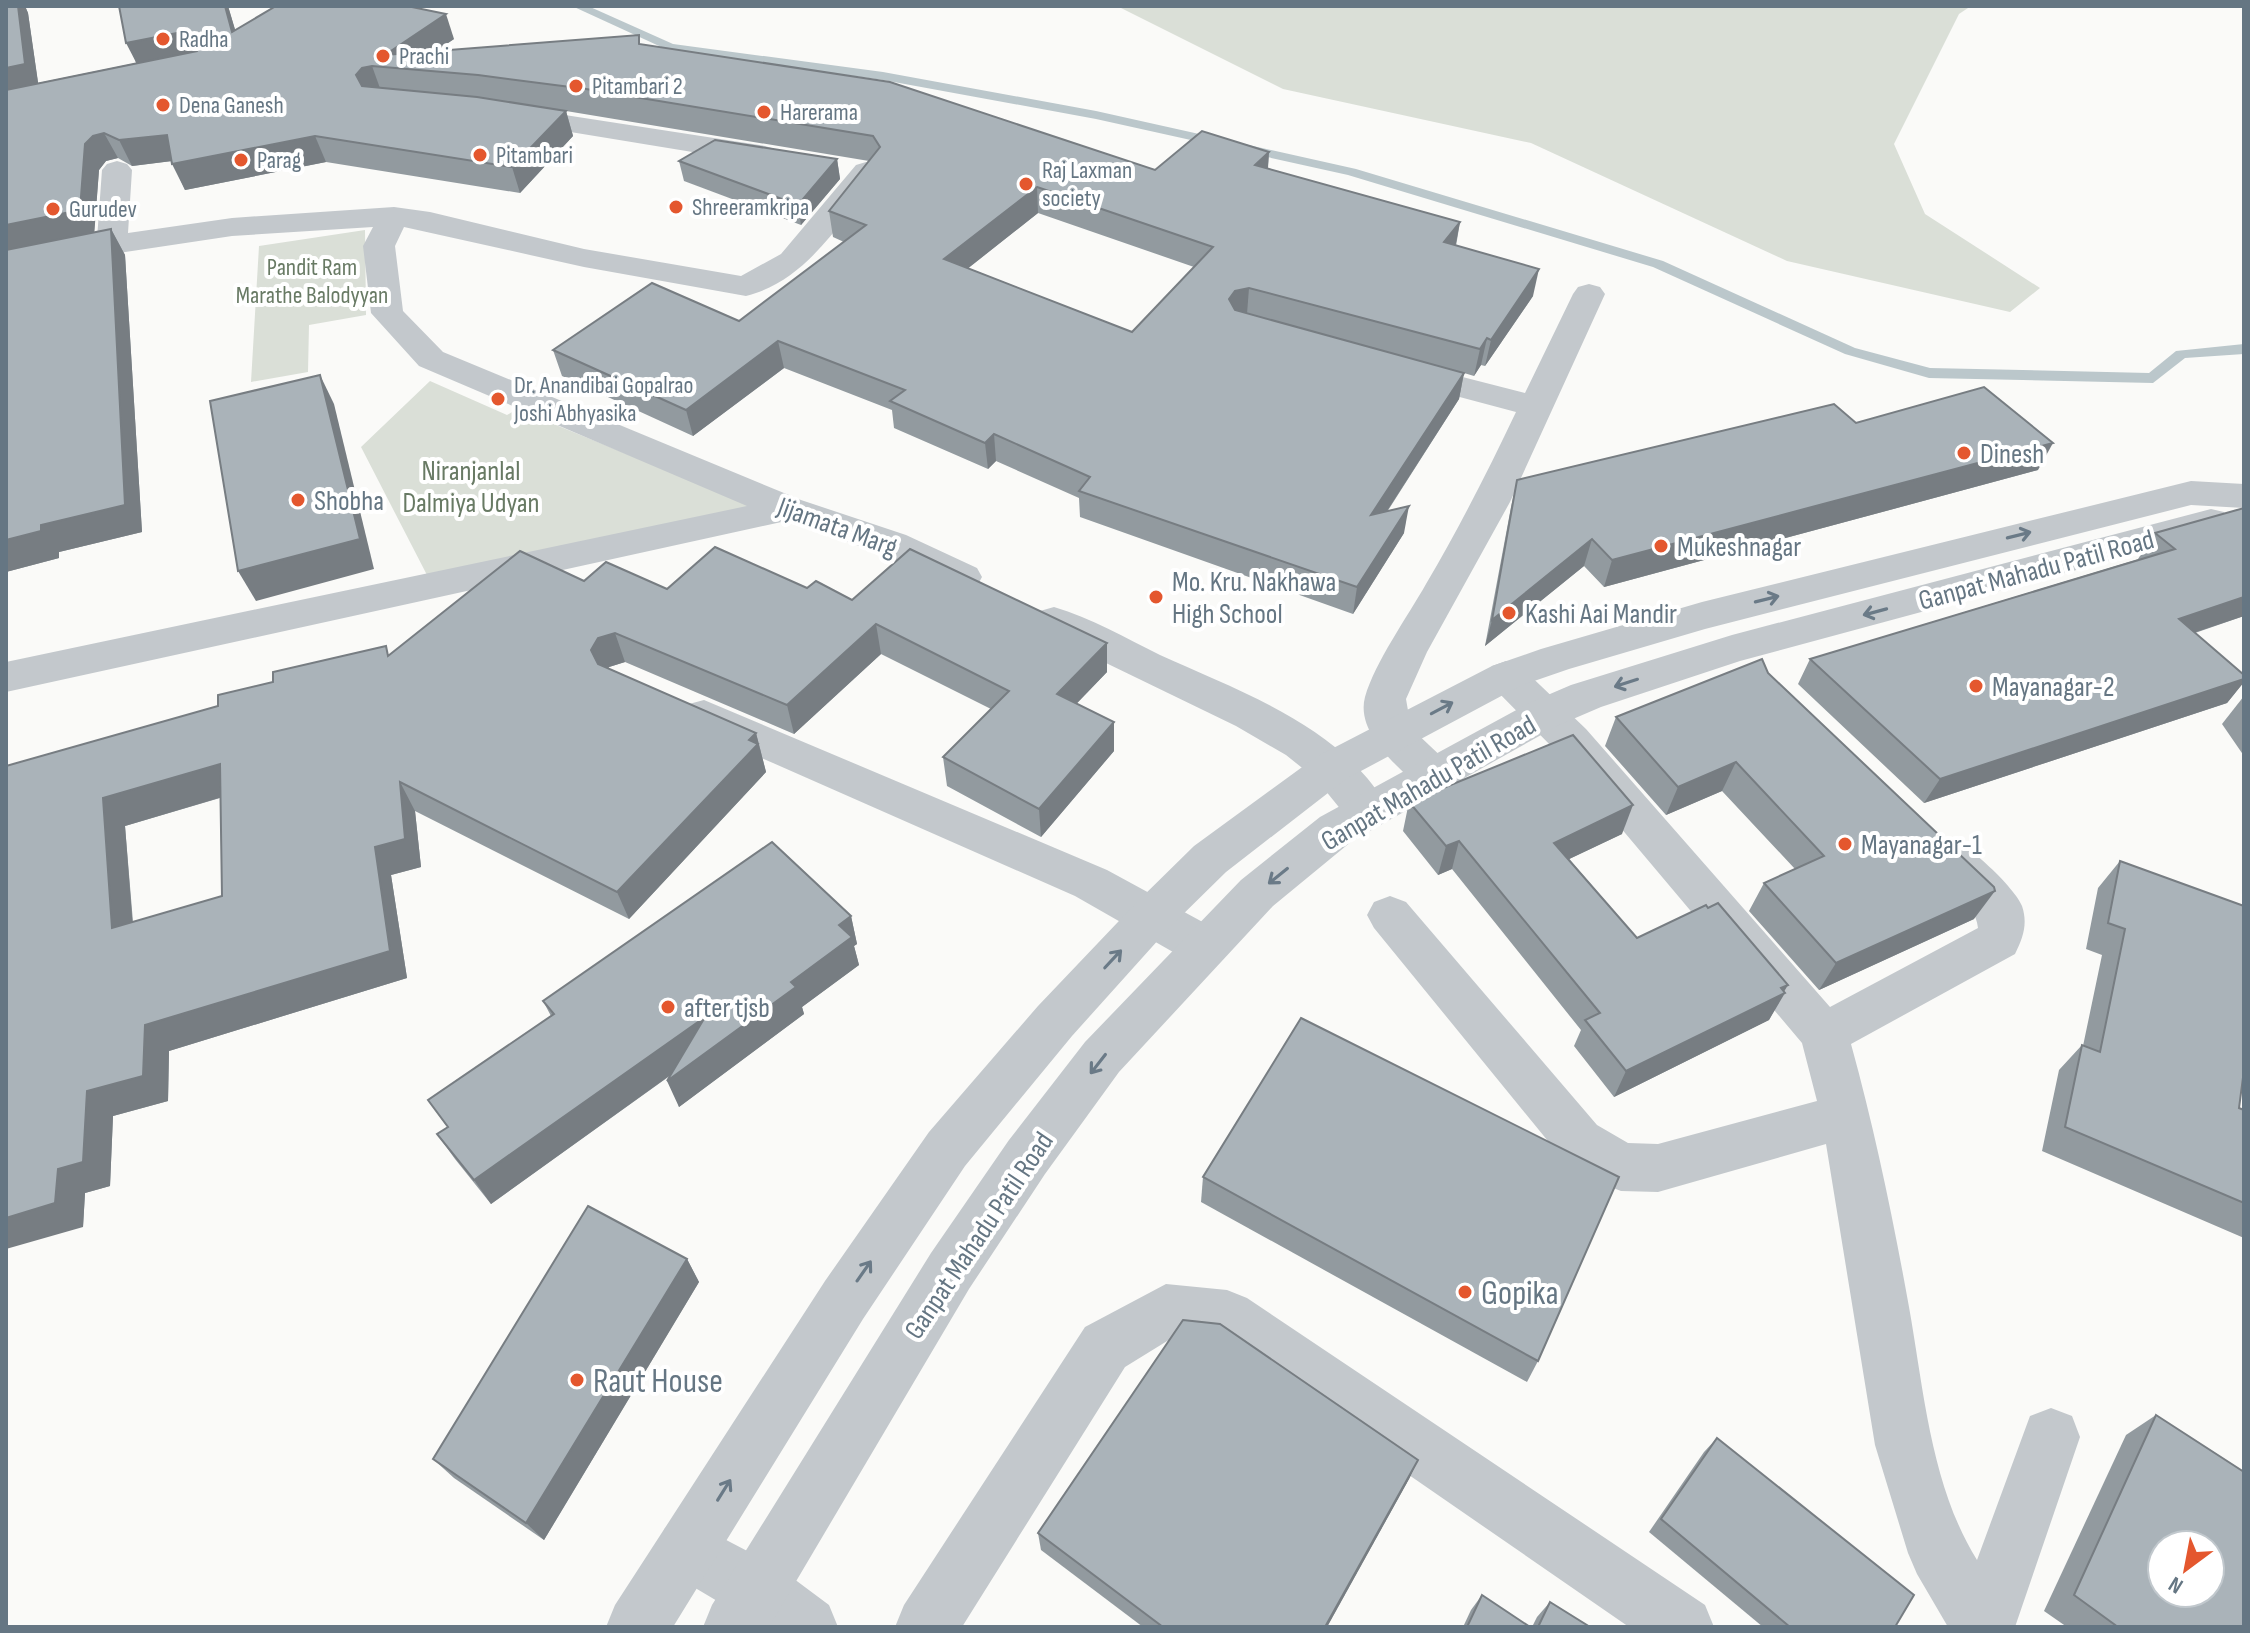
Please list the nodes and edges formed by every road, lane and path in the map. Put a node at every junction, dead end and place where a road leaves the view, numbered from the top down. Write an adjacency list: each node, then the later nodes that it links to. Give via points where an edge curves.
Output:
1 (486, 111): 2 (street)
2 (790, 159)
3 (836, 167): 5 (street, via 866,171 792,261 746,286 584,258)
4 (117, 170): 6 (street)
5 (394, 216): 6 (street, via 232,227); 12 (street, Jijamata Marg, via 379,246 387,313 431,359)
6 (112, 245): 7 (street)
7 (6, 267)
8 (1589, 294): 10 (street)
9 (1375, 364): 10 (street)
10 (1537, 407): 22 (street, via 1385,699)
11 (2241, 497): 13 (street, Ganpat Mahadu Patil Road, via 2224,518)
12 (788, 509): 19 (street); 23 (street, Jijamata Marg, via 893,544 1007,598 1251,715)
13 (2088, 536): 14 (street, one-way to 13); 15 (street, Ganpat Mahadu Patil Road)
14 (1897, 566): 15 (street); 16 (street, one-way to 14)
15 (1931, 597): 17 (street, Ganpat Mahadu Patil Road, one-way to 17)
16 (1702, 616): 17 (street); 18 (street)
17 (1732, 649): 21 (street, Ganpat Mahadu Patil Road, one-way to 21)
18 (1506, 676): 21 (street); 22 (street, one-way to 18)
19 (6, 677)
20 (668, 699): 27 (street, via 1091,883)
21 (1544, 714): 24 (street, Ganpat Mahadu Patil Road); 30 (street)
22 (1391, 734): 23 (street); 24 (street)
23 (1331, 768): 25 (street, Jijamata Marg); 27 (street, via 1210,859)
24 (1432, 774): 25 (street, Ganpat Mahadu Patil Road)
25 (1367, 810): 29 (street, Ganpat Mahadu Patil Road, one-way to 29, via 1257,893)
26 (1919, 830): 30 (street, via 1999,906 1998,940)
27 (1153, 915): 29 (street); 32 (street, one-way to 27, via 1055,1021)
28 (1390, 915): 31 (street, via 1579,1141 1621,1167 1658,1168)
29 (1204, 946): 33 (street, Ganpat Mahadu Patil Road, one-way to 33, via 1102,1057)
30 (1824, 1034): 31 (street)
31 (1846, 1116): 41 (street, via 1904,1445 1938,1553)
32 (927, 1179): 33 (street); 35 (street, one-way to 32)
33 (988, 1214): 36 (street, Ganpat Mahadu Patil Road)
34 (2051, 1437): 41 (street)
35 (686, 1549): 36 (street); 37 (street)
36 (745, 1608): 38 (street)
37 (637, 1627)
38 (807, 1627)
39 (926, 1627): 40 (street, via 1105,1347 1166,1311 1227,1317)
40 (1683, 1627)
41 (1984, 1627)

